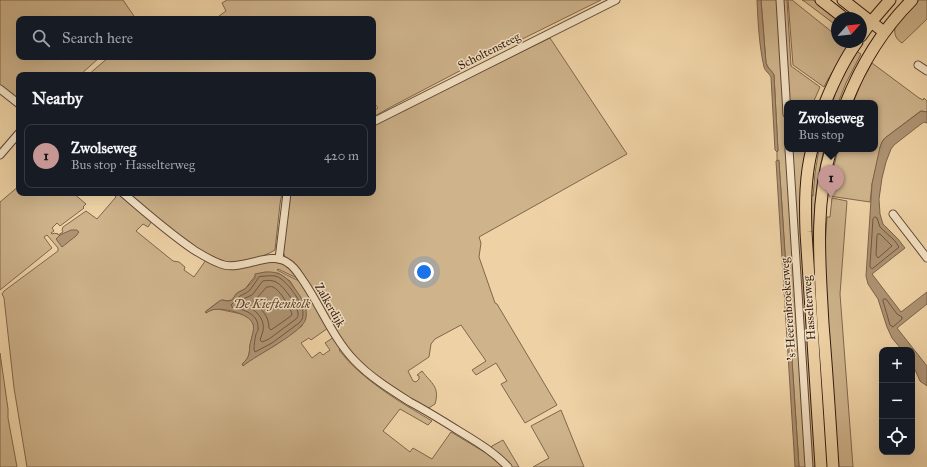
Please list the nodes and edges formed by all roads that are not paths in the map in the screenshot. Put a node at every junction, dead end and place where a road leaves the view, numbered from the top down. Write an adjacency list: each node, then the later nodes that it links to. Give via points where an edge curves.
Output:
1 (616, 0): 21 (street, Scholtensteeg)
2 (780, 0): 17 (street)
3 (821, 0): 7 (main road)
4 (843, 0): 8 (main road)
5 (890, 0): 8 (main road)
6 (912, 0): 10 (main road)
7 (836, 12)
8 (871, 22): 9 (main road); 10 (main road)
9 (867, 27)
10 (884, 32): 12 (main road)
11 (867, 39): 12 (main road)
12 (876, 43): 19 (main road)
13 (852, 48): 18 (main road)
14 (918, 65): 15 (street)
15 (927, 71)
16 (0, 89): 20 (street)
17 (786, 100)
18 (826, 100)
19 (847, 100)
20 (16, 102)
21 (376, 120)
22 (16, 136): 26 (street)
23 (789, 152): 33 (street, 's-Heerenbroekerweg)
24 (811, 152): 34 (main road, Hasselterweg, via 805,207)
25 (830, 152): 35 (main road, Hasselterweg, via 822,198 820,267)
26 (0, 155)
27 (126, 196): 31 (street, via 185,243 216,263 233,266)
28 (287, 196): 31 (street)
29 (893, 214): 30 (street)
30 (927, 258)
31 (279, 259): 32 (street, Zalkerdijk, via 287,262 297,272 338,340 358,364 382,384 485,447)
32 (508, 467)
33 (809, 467)
34 (821, 467)
35 (833, 467)

